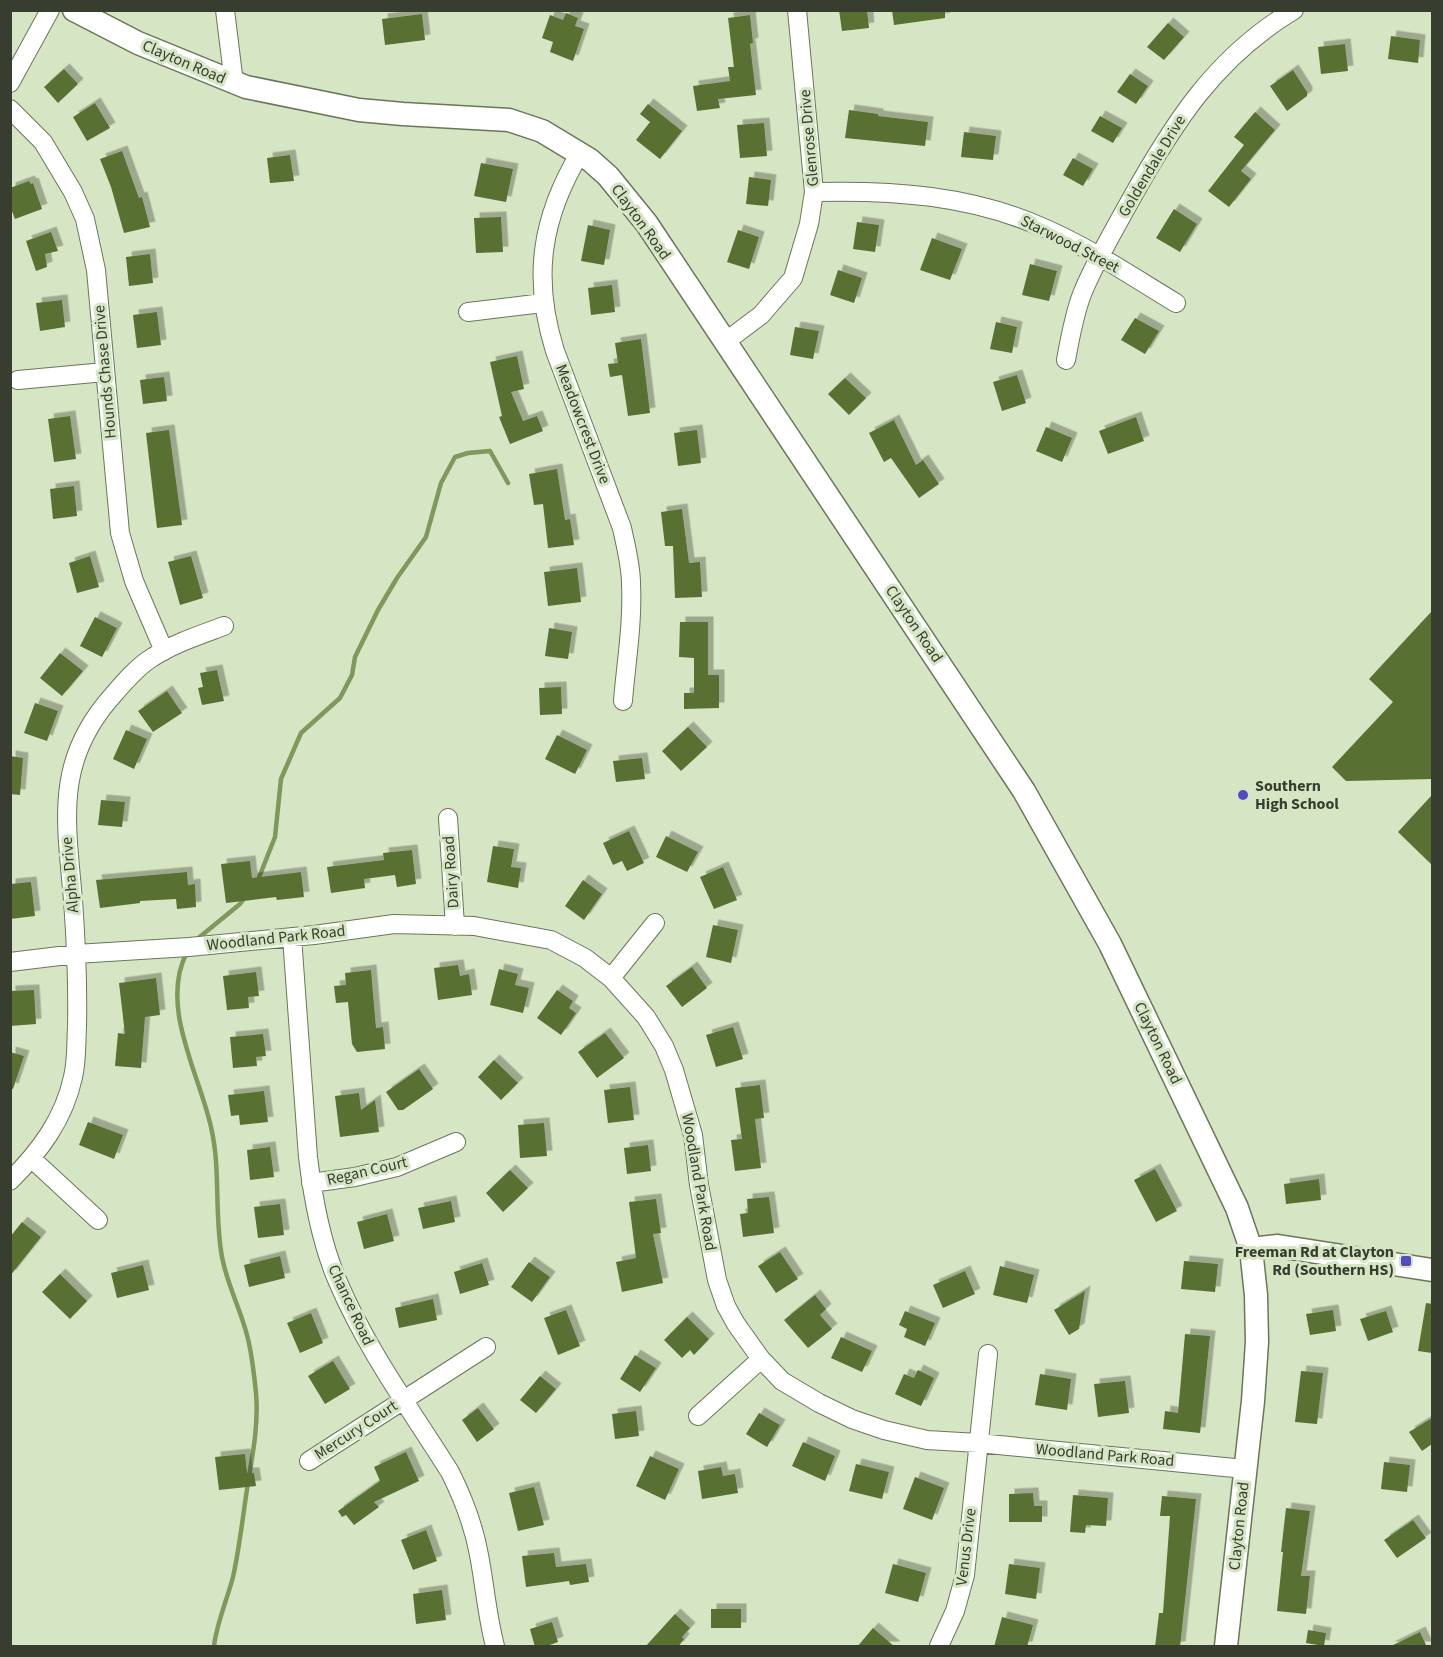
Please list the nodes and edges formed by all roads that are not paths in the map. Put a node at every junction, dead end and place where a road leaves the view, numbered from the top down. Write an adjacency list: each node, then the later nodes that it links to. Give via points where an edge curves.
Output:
1 (50, 10): 6 (street)
2 (75, 10): 7 (street, Clayton Road, via 138,43)
3 (225, 10): 7 (street)
4 (798, 10): 10 (street, Glenrose Drive)
5 (1294, 10): 11 (street, Goldendale Drive, via 1244,46 1186,109)
6 (10, 83)
7 (234, 83): 9 (street, Clayton Road, via 358,110 509,120 542,131)
8 (10, 109): 17 (street, Hounds Chase Drive, via 49,152 74,192 85,219 96,270)
9 (580, 153): 12 (street, Meadowcrest Drive, via 554,203 546,233); 15 (street, Clayton Road, via 608,176 647,224)
10 (814, 192): 11 (street, Starwood Street, via 924,195 967,202 1043,227); 15 (street, Glenrose Drive, via 793,278 761,315)
11 (1099, 257): 13 (street, Starwood Street); 16 (street, Goldendale Drive, via 1072,324)
12 (543, 303): 14 (street); 21 (street, Meadowcrest Drive, via 555,351 629,556 631,610)
13 (1176, 303)
14 (468, 312)
15 (726, 342): 34 (street, Clayton Road, via 998,750 1055,844 1110,944 1214,1158)
16 (1066, 360)
17 (105, 372): 18 (street); 20 (street, Hounds Chase Drive, via 120,533 134,581)
18 (18, 380)
19 (224, 626): 20 (street, Alpha Drive)
20 (164, 651): 26 (street, Alpha Drive, via 126,680 99,710 83,738 72,770 66,819)
21 (623, 701)
22 (448, 818): 24 (street, Dairy Road)
23 (655, 923): 28 (street)
24 (455, 926): 25 (street, Woodland Park Road, via 394,924); 28 (street, Woodland Park Road, via 551,940 585,958)
25 (292, 937): 26 (street, Woodland Park Road); 32 (street, Chance Road)
26 (76, 954): 27 (street, Woodland Park Road); 30 (street, Alpha Drive, via 78,1007 73,1079 52,1130)
27 (10, 962)
28 (610, 978): 38 (street, Woodland Park Road, via 655,1029 671,1062 693,1135 717,1280 736,1324)
29 (456, 1142): 32 (street, Regan Court, via 397,1167)
30 (32, 1159): 31 (street, Alpha Drive); 33 (street)
31 (10, 1180)
32 (311, 1183): 39 (street, Chance Road, via 338,1282 370,1347)
33 (98, 1220)
34 (1251, 1249): 35 (street, via 1278,1246); 43 (street, Clayton Road, via 1257,1342)
35 (1432, 1270)
36 (486, 1347): 39 (street, Mercury Court)
37 (988, 1354): 41 (street, Venus Drive)
38 (761, 1359): 40 (street); 41 (street, Woodland Park Road, via 782,1381 852,1419 927,1440)
39 (403, 1400): 42 (street, Mercury Court); 44 (street, Chance Road, via 459,1490 479,1554)
40 (698, 1416)
41 (978, 1443): 43 (street, Woodland Park Road); 45 (street, Venus Drive, via 964,1575 956,1611)
42 (309, 1461)
43 (1245, 1469): 46 (street, Clayton Road)
44 (495, 1647)
45 (939, 1647)
46 (1226, 1647)

